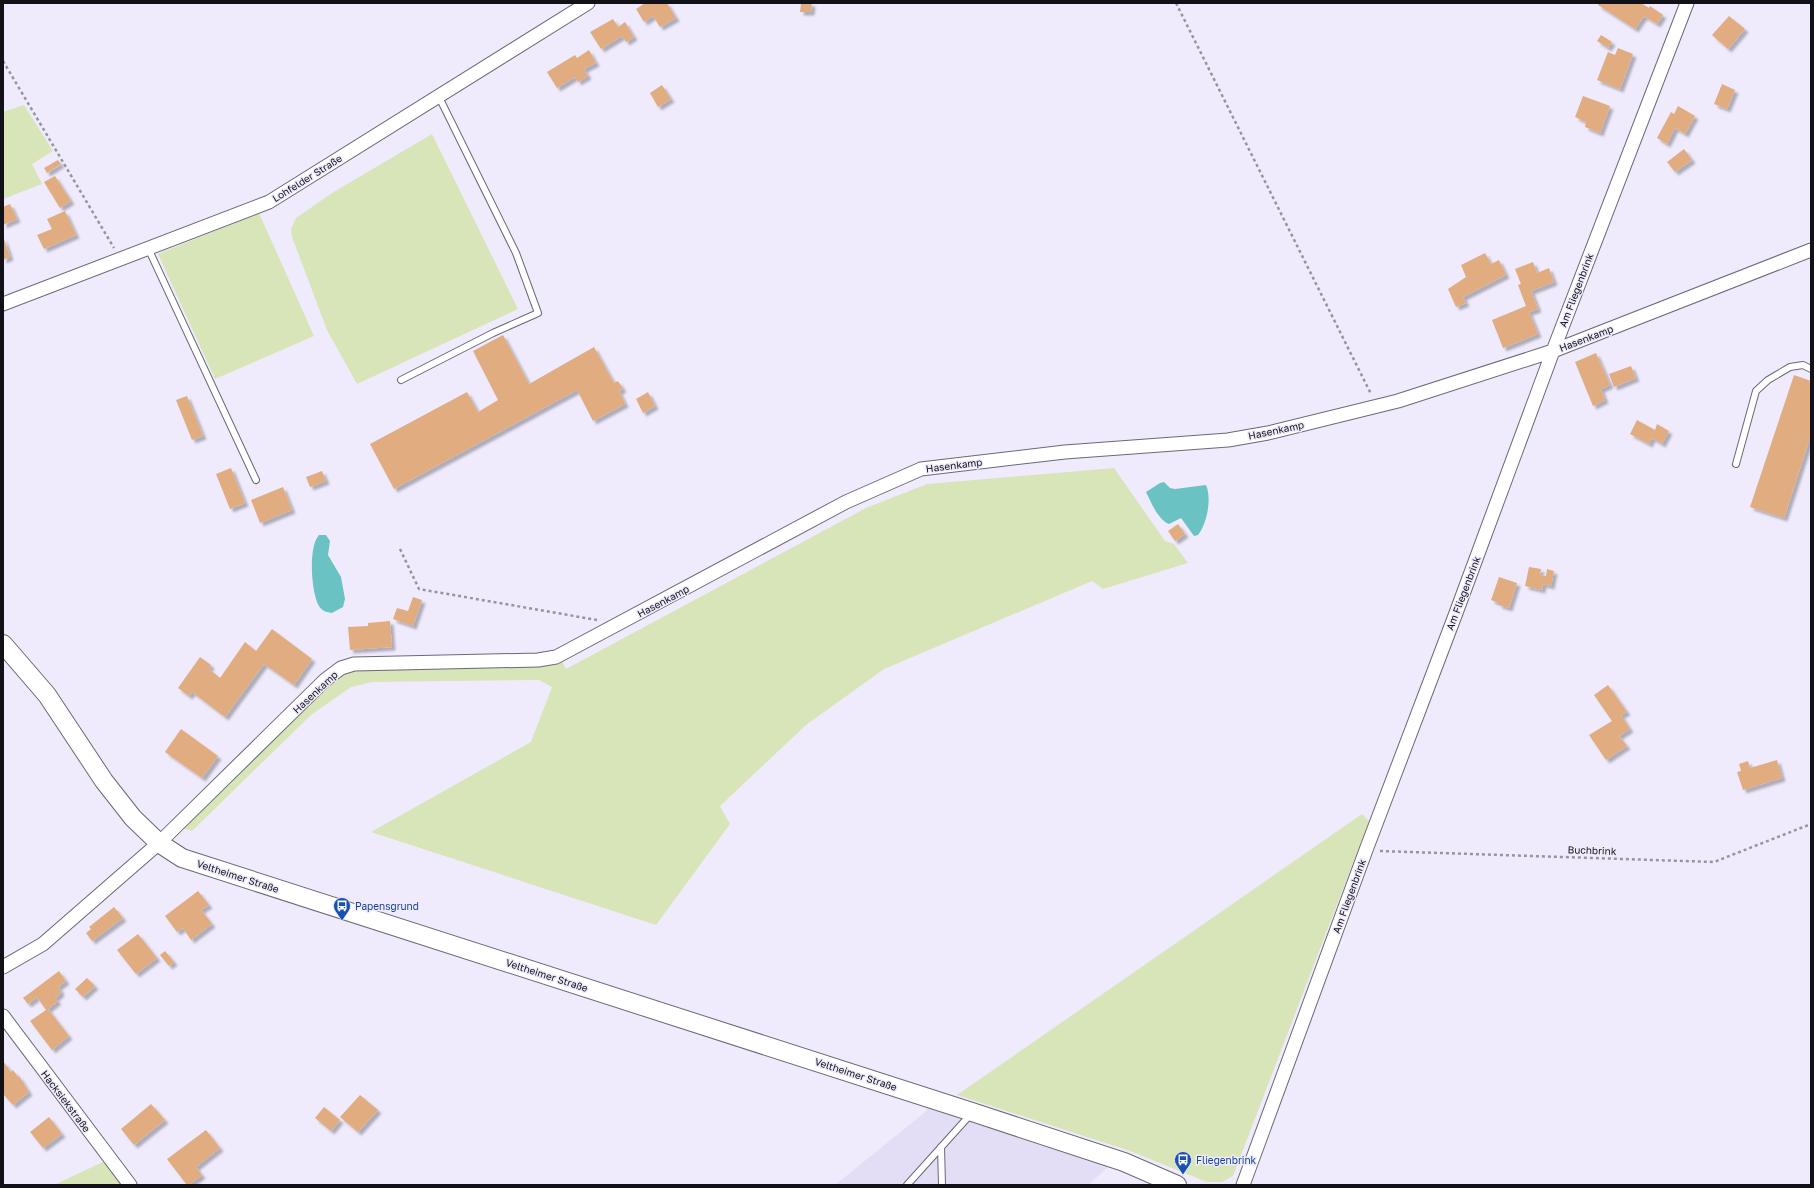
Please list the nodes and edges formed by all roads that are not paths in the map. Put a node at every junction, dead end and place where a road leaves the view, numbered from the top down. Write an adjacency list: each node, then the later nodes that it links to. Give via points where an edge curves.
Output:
1 (588, 3): 3 (street, Lohfelder Straße)
2 (1686, 3): 7 (street, Am Fliegenbrink, via 1615,193)
3 (438, 95): 4 (street, Lohfelder Straße, via 269,202); 9 (lane, via 516,253 538,313)
4 (148, 248): 6 (street, Lohfelder Straße); 11 (lane)
5 (1811, 250): 7 (street, Hasenkamp)
6 (3, 304)
7 (1552, 351): 13 (street, Hasenkamp, via 1398,401 1268,433 1228,440 1065,452 920,469 846,502 556,657 538,660 354,664 342,668 325,680); 22 (street, Am Fliegenbrink)
8 (1811, 369): 10 (lane, via 1803,365 1790,367 1768,380 1756,391)
9 (401, 380)
10 (1736, 464)
11 (256, 480)
12 (3, 644): 13 (main road, Veltheimer Straße, via 47,695 104,781 133,818)
13 (159, 843): 14 (street, via 43,944); 16 (main road, Veltheimer Straße, via 182,858 217,870)
14 (3, 968)
15 (3, 1016): 18 (street, Hacksiekstraße)
16 (972, 1112): 17 (lane); 21 (main road, Veltheimer Straße, via 1124,1162)
17 (941, 1147): 19 (lane); 20 (lane)
18 (130, 1185)
19 (907, 1185)
20 (942, 1185)
21 (1178, 1185)
22 (1243, 1185)

